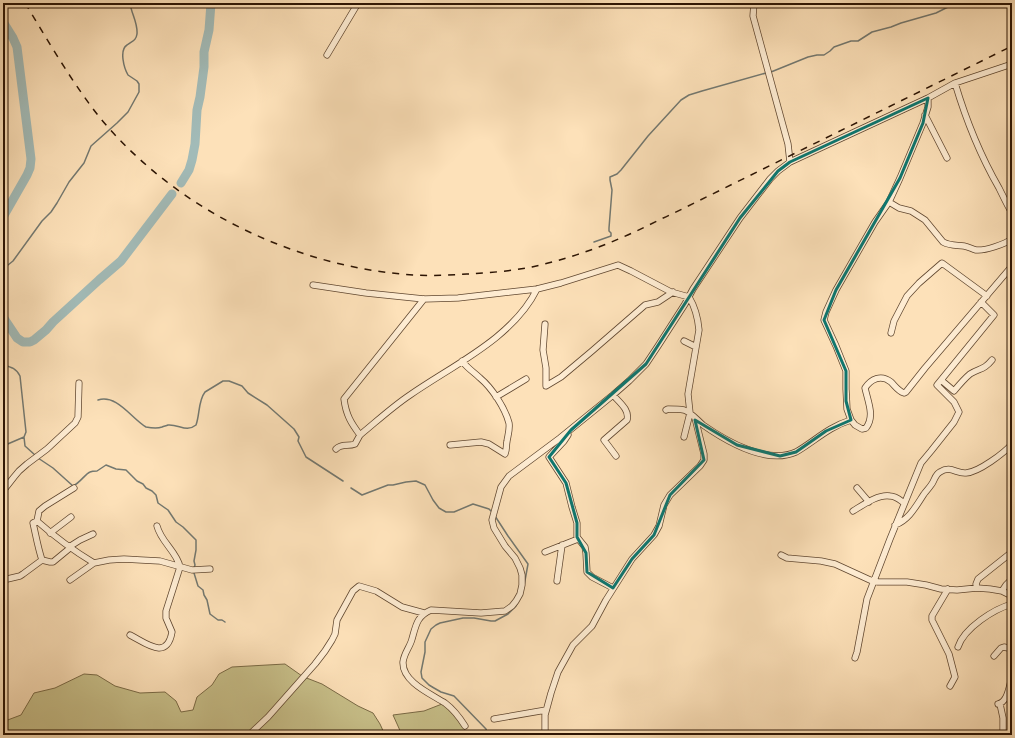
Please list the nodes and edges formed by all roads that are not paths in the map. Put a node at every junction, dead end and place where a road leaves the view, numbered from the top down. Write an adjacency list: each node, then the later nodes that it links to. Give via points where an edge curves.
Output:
1 (358, 3): 3 (street)
2 (754, 3): 9 (street, via 753,16 788,144)
3 (328, 55)
4 (1012, 64): 5 (street)
5 (954, 84): 6 (street); 11 (street, via 977,146)
6 (923, 100): 7 (street, via 928,107); 9 (street)
7 (925, 114): 8 (street); 10 (street, via 910,157)
8 (947, 158)
9 (790, 162): 17 (street, via 770,179 740,218)
10 (889, 202): 12 (street, via 925,220 947,244 984,250); 35 (street, via 836,290 824,320 846,370 847,409)
11 (1012, 213)
12 (1012, 240)
13 (1012, 266): 18 (street)
14 (313, 285): 19 (street)
15 (537, 289): 16 (street, via 618,265); 19 (street, via 458,298); 26 (street, via 522,312 505,329)
16 (672, 292): 17 (street); 21 (street, via 658,302 645,305 566,373 546,386 543,350)
17 (689, 296): 24 (street, via 698,321); 30 (street, via 646,364)
18 (986, 296): 20 (street); 22 (street, via 942,263 907,296 894,321)
19 (424, 299): 37 (street, via 344,399 345,411)
20 (981, 302): 28 (street, via 994,315); 35 (street, via 906,392 900,391 882,378 876,378 865,388 870,410 870,420 866,428 859,428)
21 (546, 324)
22 (891, 333)
23 (684, 341): 24 (street)
24 (696, 347): 33 (street, via 688,394)
25 (992, 360): 28 (street, via 985,368 972,373 954,391)
26 (462, 361): 31 (street); 37 (street, via 408,396)
27 (526, 379): 31 (street)
28 (941, 380): 47 (street, via 937,385 954,402 959,412 921,463)
29 (79, 383): 45 (street, via 77,421 16,474)
30 (613, 395): 36 (street); 42 (street, via 628,413 627,420 604,440)
31 (496, 397): 40 (street, via 509,424 505,454 490,444 481,442)
32 (666, 410): 33 (street, via 683,410)
33 (690, 413): 34 (street); 38 (street)
34 (695, 418): 35 (street, via 737,445 771,456 792,454 826,431); 70 (street, via 704,460 670,495 654,535 632,559)
35 (851, 420)
36 (571, 430): 55 (street, via 549,457 566,483 577,523); 76 (street, via 509,476 501,487 492,520 494,528 504,546 515,558 522,575 520,594 512,606 506,611 499,612 432,610)
37 (360, 436): 41 (street, via 355,444 343,445)
38 (684, 437)
39 (1012, 444): 51 (street, via 976,471 941,471 908,516)
40 (450, 445)
41 (336, 449)
42 (616, 456)
43 (74, 488): 50 (street, via 39,511)
44 (857, 488): 46 (street)
45 (3, 491)
46 (869, 502): 47 (street, via 890,496); 48 (street)
47 (904, 503): 51 (street)
48 (853, 511)
49 (71, 517): 53 (street)
50 (38, 522): 53 (street); 61 (street, via 33,523)
51 (895, 525): 69 (street)
52 (157, 526): 63 (street, via 179,561)
53 (50, 532): 57 (street)
54 (93, 534): 57 (street)
55 (578, 539): 56 (street); 70 (street, via 585,547 587,572)
56 (562, 545): 58 (street); 68 (street)
57 (70, 548): 61 (street, via 54,562); 62 (street)
58 (545, 552)
59 (1012, 552): 71 (street, via 978,579)
60 (781, 555): 69 (street, via 835,564)
61 (42, 560): 66 (street, via 23,574)
62 (94, 564): 63 (street, via 124,559 160,561); 67 (street)
63 (180, 567): 64 (street, via 192,570); 77 (street, via 166,611 172,632 167,644 162,648 153,647)
64 (210, 569)
65 (1012, 579): 73 (street)
66 (3, 580)
67 (70, 580)
68 (557, 581)
69 (874, 581): 72 (street, via 907,582); 81 (street, via 867,599)
70 (613, 588): 86 (street, via 592,626 573,645 558,672)
71 (977, 588): 72 (street); 73 (street)
72 (948, 589): 83 (street, via 932,620 950,654 955,677)
73 (1002, 591): 74 (street)
74 (1012, 596)
75 (1012, 604): 78 (street, via 990,613 966,634)
76 (424, 613): 88 (street, via 405,655 404,669 413,682 454,711); 89 (street, via 402,607 376,591 359,586 337,620 335,634 325,651 265,721)
77 (130, 635)
78 (958, 647)
79 (1012, 649): 80 (street, via 1001,648)
80 (994, 656)
81 (855, 658)
82 (1012, 677): 85 (street)
83 (950, 686)
84 (1012, 701): 85 (street)
85 (1001, 702): 91 (street)
86 (546, 710): 87 (street); 90 (street)
87 (494, 719)
88 (465, 726)
89 (249, 735)
90 (545, 735)
91 (1003, 735)

